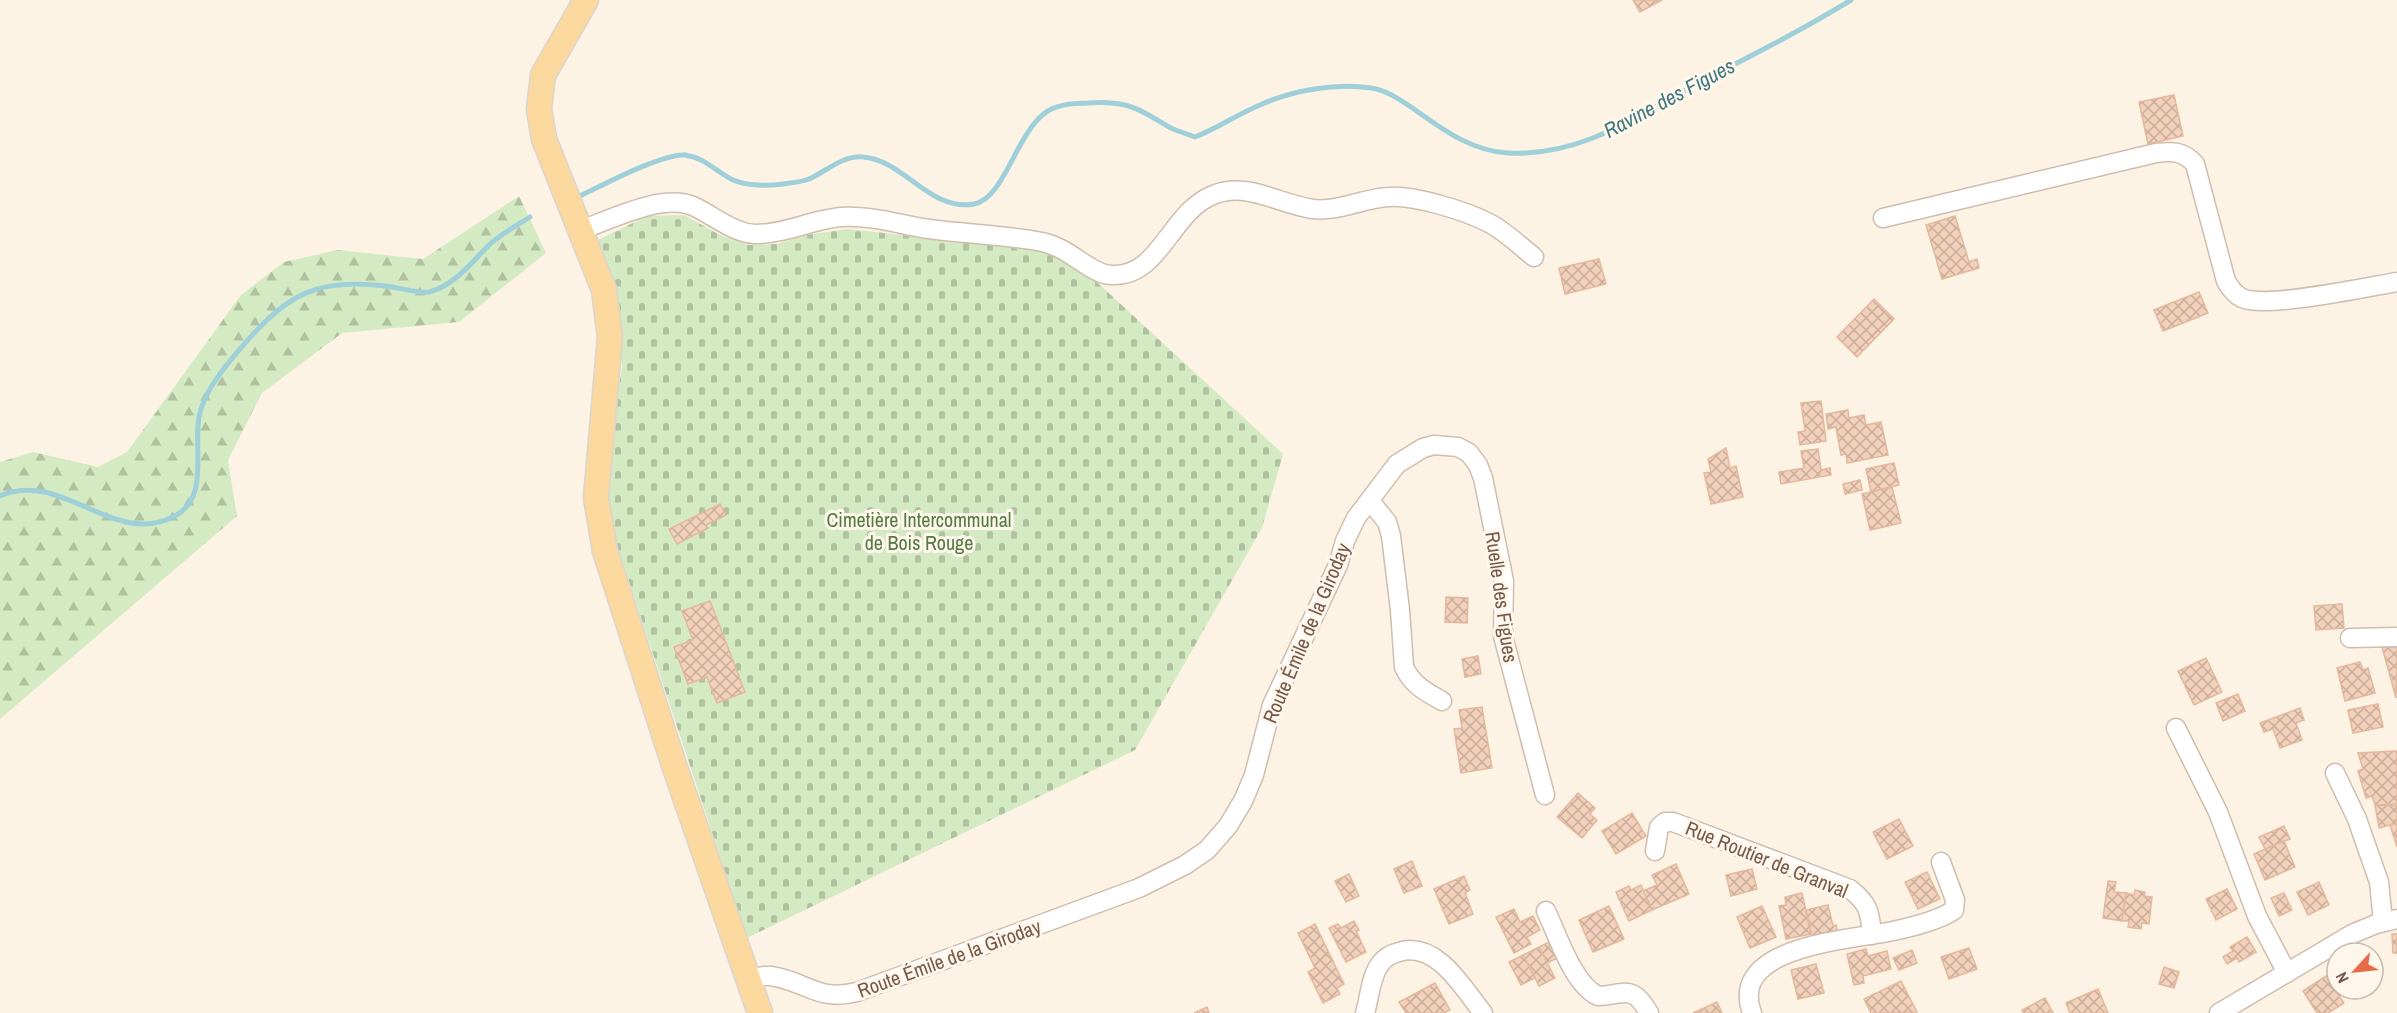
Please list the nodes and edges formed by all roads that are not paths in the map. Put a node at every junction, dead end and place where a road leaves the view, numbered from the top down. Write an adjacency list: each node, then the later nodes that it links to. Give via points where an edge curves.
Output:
1 (586, 0): 3 (main road, via 543,75 539,109 544,139)
2 (1882, 218): 5 (street, via 2176,151 2195,164 2226,282 2242,298 2270,302)
3 (581, 230): 4 (street, via 658,204 678,202 753,234 859,217 1043,242 1064,249 1108,276 1139,269 1154,257 1178,221 1196,204 1212,195 1246,189 1292,206 1317,209 1391,197 1429,203 1490,223); 19 (main road, via 604,290 610,337 596,498 605,551)
4 (1534, 257)
5 (2397, 282)
6 (1370, 501): 9 (street, via 1387,522 1391,536 1404,667 1418,687); 12 (street, Ruelle des Figues, via 1398,464 1423,448 1458,447 1478,465 1503,581 1503,636); 19 (street, Route Émile de la Giroday, via 1350,529 1338,565 1285,674 1243,801 1208,850 1139,888 857,992 827,996 770,976)
7 (2397, 637): 8 (street)
8 (2350, 638)
9 (1442, 701)
10 (2176, 728): 18 (street, via 2218,812 2257,916)
11 (2335, 773): 16 (street, via 2357,819)
12 (1545, 795)
13 (1655, 851): 17 (street, Rue Routier de Granval, via 1659,827 1672,822 1850,889 1864,901)
14 (1941, 862): 17 (street, via 1955,900 1953,910)
15 (1546, 911): 23 (street, via 1576,974 1590,992 1598,996 1630,992)
16 (2390, 921): 18 (street, via 2352,934)
17 (1872, 935): 24 (street, via 1806,947 1765,966 1754,976 1747,992)
18 (2288, 973): 25 (street)
19 (748, 979): 20 (main road)
20 (760, 1013)
21 (1365, 1013): 22 (street, via 1373,976 1380,964 1390,954 1408,949 1427,953 1448,969)
22 (1484, 1013)
23 (1648, 1013)
24 (1752, 1013)
25 (2218, 1013)

